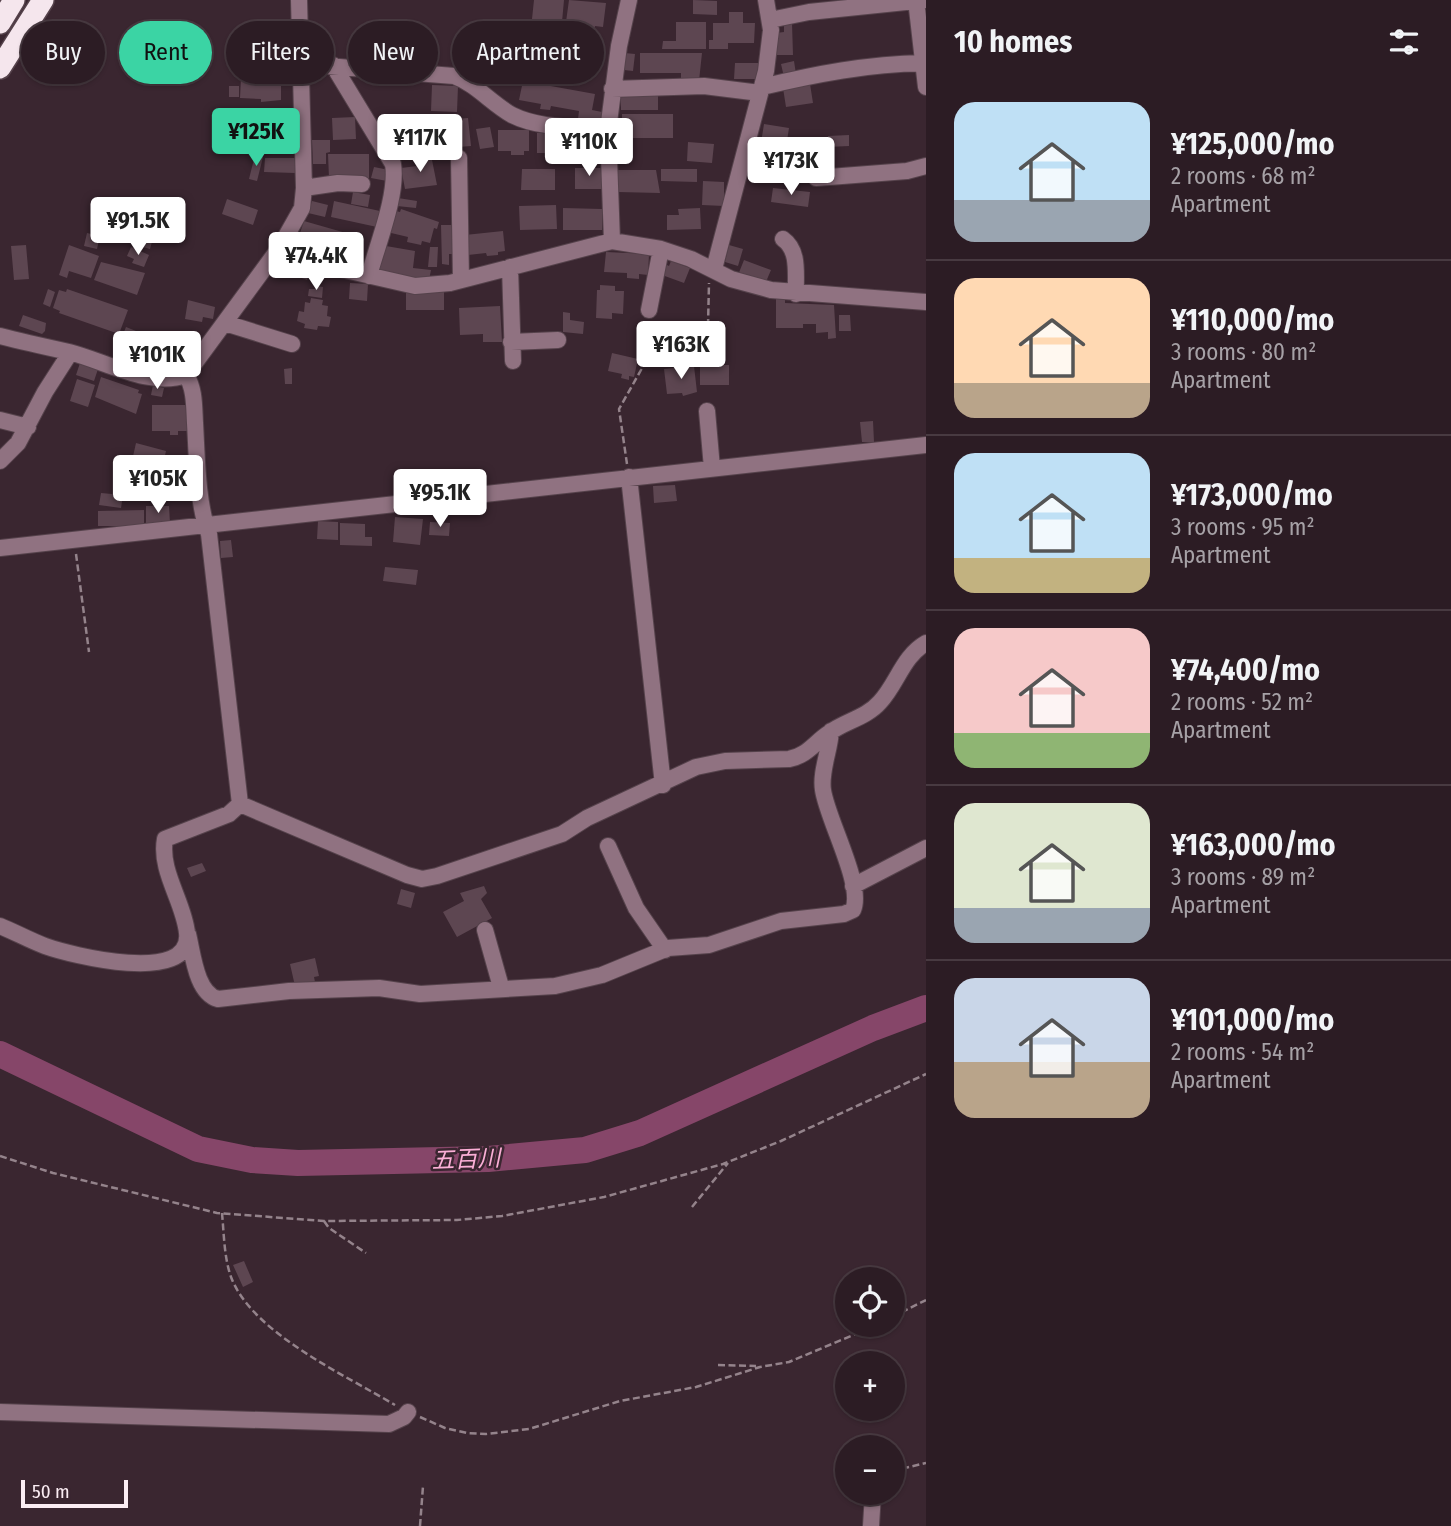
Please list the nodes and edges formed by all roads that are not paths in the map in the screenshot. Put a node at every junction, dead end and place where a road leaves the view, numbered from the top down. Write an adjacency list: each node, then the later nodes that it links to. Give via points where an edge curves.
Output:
1 (14, 0): 9 (highway)
2 (43, 0): 13 (highway)
3 (299, 0): 8 (street)
4 (629, 0): 16 (street)
5 (766, 0): 7 (street)
6 (919, 1): 7 (street); 10 (street)
7 (770, 20): 17 (street)
8 (300, 21)
9 (0, 23)
10 (923, 63): 15 (street); 17 (street, via 829,71)
11 (334, 65): 18 (street, via 454,76 524,121)
12 (334, 67): 30 (street, via 393,164)
13 (0, 68)
14 (301, 84): 23 (street)
15 (926, 87)
16 (612, 89): 17 (street, via 696,86); 18 (street)
17 (761, 90): 29 (street)
18 (608, 130): 25 (street)
19 (459, 158): 31 (street)
20 (926, 166): 21 (street)
21 (816, 178)
22 (362, 184): 23 (street)
23 (304, 188): 26 (street, via 302,208)
24 (783, 239): 32 (street, via 795,256)
25 (612, 240): 27 (street); 28 (street)
26 (280, 247): 30 (street); 35 (street)
27 (661, 250): 29 (street); 34 (street)
28 (510, 267): 31 (street); 38 (street)
29 (712, 268): 32 (street, via 755,287)
30 (369, 276): 31 (street, via 415,286)
31 (461, 281)
32 (796, 294): 33 (street)
33 (926, 302)
34 (649, 310)
35 (225, 323): 39 (street); 42 (street)
36 (0, 336): 40 (street)
37 (558, 340): 38 (street)
38 (511, 342): 41 (street)
39 (292, 344)
40 (70, 353): 42 (street, via 156,378); 45 (street)
41 (513, 361)
42 (186, 375): 50 (street, via 193,398)
43 (707, 411): 48 (street)
44 (0, 420): 45 (street)
45 (28, 427): 47 (street)
46 (926, 445): 48 (street)
47 (0, 461)
48 (712, 468): 49 (street)
49 (629, 477): 50 (street); 54 (street)
50 (205, 525): 51 (street); 55 (street)
51 (0, 548)
52 (926, 643): 53 (street, via 909,658 873,709)
53 (831, 731): 54 (street, via 802,756 711,763); 58 (street, via 822,789)
54 (663, 785): 55 (street, via 562,834 422,879)
55 (240, 804): 61 (street, via 229,814 165,839 165,858)
56 (608, 846): 62 (street, via 636,908)
57 (926, 848): 58 (street)
58 (853, 886): 62 (street, via 856,904 844,914 781,921 709,945)
59 (0, 926): 61 (street, via 44,946 80,955 152,964 179,955)
60 (485, 930): 63 (street)
61 (188, 934): 63 (street, via 203,988 218,999 289,991 379,988 420,994)
62 (665, 950): 63 (street, via 580,982)
63 (501, 987)
64 (0, 1412): 65 (street, via 389,1424)
65 (408, 1412)
66 (872, 1505): 67 (street)
67 (871, 1526)

